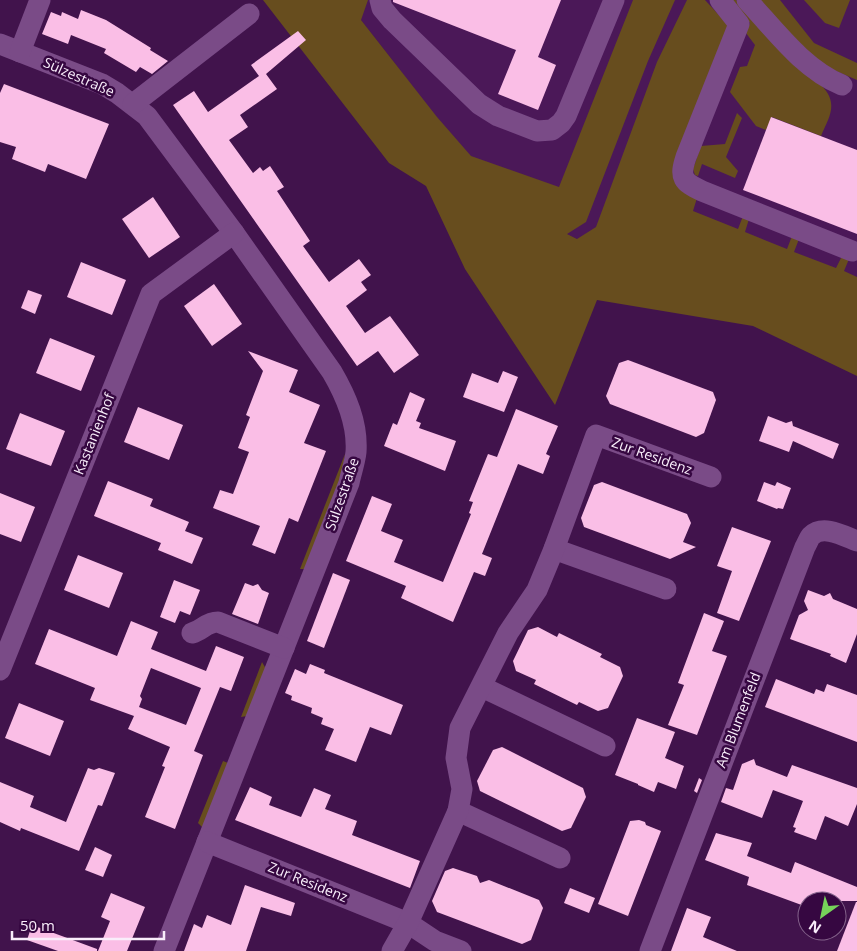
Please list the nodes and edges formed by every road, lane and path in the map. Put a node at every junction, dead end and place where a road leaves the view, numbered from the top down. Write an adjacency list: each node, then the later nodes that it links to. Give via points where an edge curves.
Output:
1 (40, 0): 8 (street)
2 (380, 0): 3 (street, via 392,20 479,104 498,116 537,131 552,130 566,116)
3 (614, 0)
4 (720, 0): 12 (street, via 739,24 686,157 682,171 684,180 690,186)
5 (746, 0): 9 (street, via 802,59 828,79)
6 (249, 14): 10 (street)
7 (0, 44): 8 (street, Sülzestraße)
8 (20, 52): 10 (street, Sülzestraße, via 102,84)
9 (842, 85)
10 (133, 104): 11 (street, Sülzestraße, via 147,116)
11 (234, 234): 18 (street, Sülzestraße, via 332,372 350,409 354,430 356,451 349,483); 19 (street, Kastanienhof, via 151,294)
12 (852, 251)
13 (711, 478): 15 (street, Zur Residenz, via 596,435)
14 (857, 541): 29 (street, Am Blumenfeld, via 833,532 811,535)
15 (554, 549): 16 (street); 20 (street, Zur Residenz, via 537,590 508,633)
16 (666, 589)
17 (192, 633): 18 (street, via 210,622 218,622)
18 (284, 648): 23 (street, Sülzestraße)
19 (0, 670)
20 (482, 687): 21 (street); 22 (street, Zur Residenz, via 460,728 456,758 462,789)
21 (605, 746)
22 (458, 810): 24 (street); 25 (street, Zur Residenz)
23 (207, 842): 25 (street, Zur Residenz); 26 (street, Sülzestraße)
24 (560, 858)
25 (408, 923): 27 (street, Zur Residenz); 28 (street, Zur Residenz, via 436,942)
26 (164, 951)
27 (392, 951)
28 (461, 951)
29 (650, 951)

